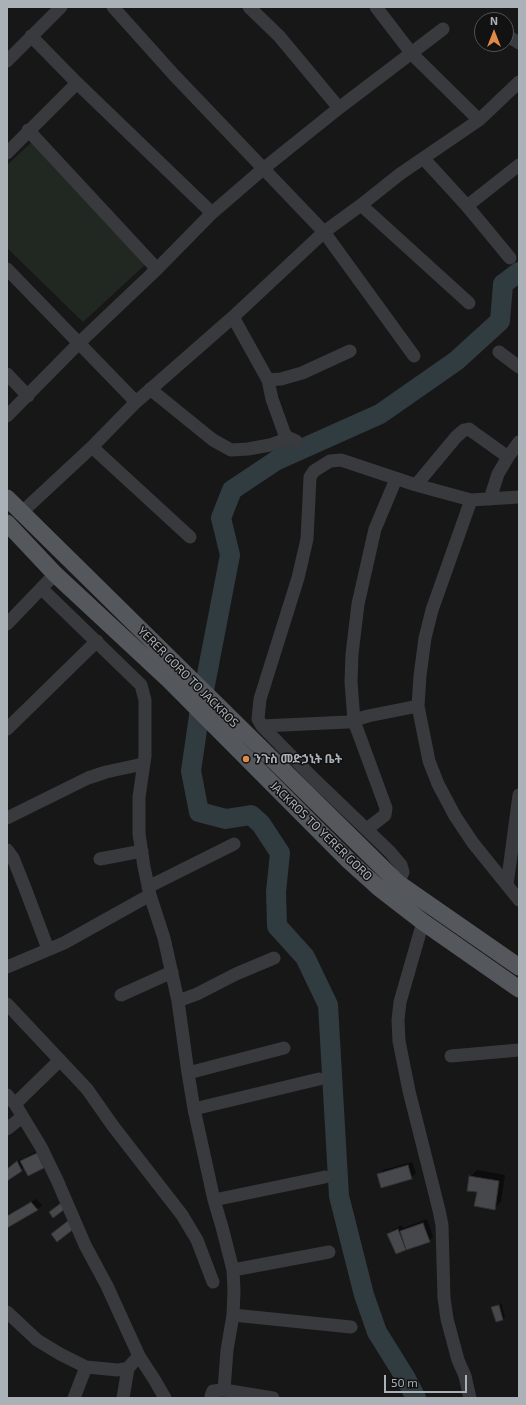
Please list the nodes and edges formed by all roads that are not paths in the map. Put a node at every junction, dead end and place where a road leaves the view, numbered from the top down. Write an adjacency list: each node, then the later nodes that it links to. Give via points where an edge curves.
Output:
1 (61, 7): 6 (street)
2 (113, 7): 17 (street)
3 (249, 7): 11 (street, via 279,36)
4 (376, 7): 7 (street)
5 (443, 29): 7 (street)
6 (31, 36): 8 (street); 10 (street)
7 (412, 54): 11 (street); 12 (street)
8 (7, 61)
9 (519, 82): 12 (street)
10 (77, 83): 13 (street); 20 (street)
11 (340, 108): 17 (street)
12 (479, 120): 15 (street)
13 (28, 130): 14 (street); 24 (street)
14 (7, 153)
15 (424, 159): 18 (street, via 400,174); 19 (street)
16 (519, 165): 19 (street)
17 (263, 169): 20 (street); 21 (street)
18 (361, 205): 21 (street); 25 (street)
19 (467, 206): 22 (street)
20 (212, 214): 24 (street)
21 (324, 232): 26 (street); 30 (street)
22 (510, 258)
23 (7, 269): 27 (street)
24 (157, 269): 27 (street)
25 (469, 303)
26 (233, 317): 33 (street); 34 (street)
27 (79, 343): 35 (street); 36 (street)
28 (350, 351): 33 (street, via 302,373)
29 (499, 352): 31 (street)
30 (414, 356)
31 (519, 367)
32 (7, 374): 35 (street)
33 (268, 380): 34 (street, via 285,435 293,440 248,449 231,450 213,440)
34 (150, 389): 36 (street)
35 (28, 396): 37 (street)
36 (136, 402): 39 (street)
37 (7, 416)
38 (519, 442): 40 (street)
39 (92, 447): 47 (street); 49 (street)
40 (508, 457): 42 (street, via 469,429 464,430); 45 (street, via 498,474)
41 (396, 479): 42 (street); 55 (street, via 375,529 358,604 351,682); 56 (street, via 341,460 330,461 314,471 310,477 307,540 290,608 260,699 258,719)
42 (416, 485): 46 (street)
43 (519, 497): 45 (street)
44 (7, 498): 47 (main road, YERER GORO TO JACKROS)
45 (490, 499): 46 (street)
46 (471, 500): 54 (street, via 432,610 420,676)
47 (21, 513): 66 (main road, YERER GORO TO JACKROS)
48 (7, 522): 50 (main road, JACKROS TO YERER GORO)
49 (190, 537)
50 (55, 574): 51 (street); 70 (main road, JACKROS TO YERER GORO, via 169,680 349,861)
51 (42, 589): 52 (street); 53 (street)
52 (7, 624)
53 (97, 641): 57 (street); 58 (street, via 141,685 145,706)
54 (418, 706): 55 (street); 67 (street, via 429,761 438,784 473,843)
55 (354, 721): 56 (street); 61 (street, via 386,808 385,814)
56 (262, 726): 61 (street)
57 (7, 729)
58 (143, 764): 60 (street, via 88,778); 64 (street, via 139,797 139,834)
59 (519, 794): 67 (street)
60 (7, 818)
61 (367, 829): 66 (street, via 401,865 403,872)
62 (234, 844): 68 (street)
63 (7, 850): 71 (street, via 13,858)
64 (142, 851): 65 (street); 68 (street)
65 (100, 859)
66 (398, 883): 74 (main road)
67 (507, 885): 69 (street)
68 (149, 891): 71 (street); 75 (street)
69 (519, 900)
70 (418, 918): 76 (main road, JACKROS TO YERER GORO); 107 (street, via 400,1002 399,1041 442,1225 447,1320)
71 (48, 949): 73 (street)
72 (274, 958): 78 (street)
73 (7, 967)
74 (519, 967)
75 (172, 972): 77 (street); 78 (street)
76 (519, 989)
77 (121, 995)
78 (178, 1001): 84 (street)
79 (7, 1004): 83 (street)
80 (284, 1048): 84 (street)
81 (519, 1050): 82 (street)
82 (451, 1056)
83 (60, 1060): 86 (street); 94 (street, via 88,1089 113,1126 182,1215 197,1240)
84 (188, 1073): 87 (street)
85 (319, 1079): 87 (street)
86 (11, 1099): 88 (street)
87 (194, 1109): 91 (street)
88 (22, 1117): 89 (street); 98 (street, via 41,1147)
89 (7, 1129)
90 (325, 1177): 91 (street)
91 (214, 1200): 93 (street)
92 (329, 1252): 93 (street)
93 (232, 1270): 96 (street)
94 (213, 1282)
95 (7, 1312): 99 (street, via 37,1340)
96 (233, 1315): 97 (street); 101 (street)
97 (351, 1327)
98 (139, 1356): 100 (street); 104 (street)
99 (86, 1367): 100 (street, via 118,1370); 102 (street)
100 (128, 1368): 103 (street)
101 (224, 1390): 105 (street, via 213,1392); 106 (street)
102 (74, 1398)
103 (123, 1398)
104 (165, 1398)
105 (211, 1398)
106 (273, 1398)
107 (470, 1398)

